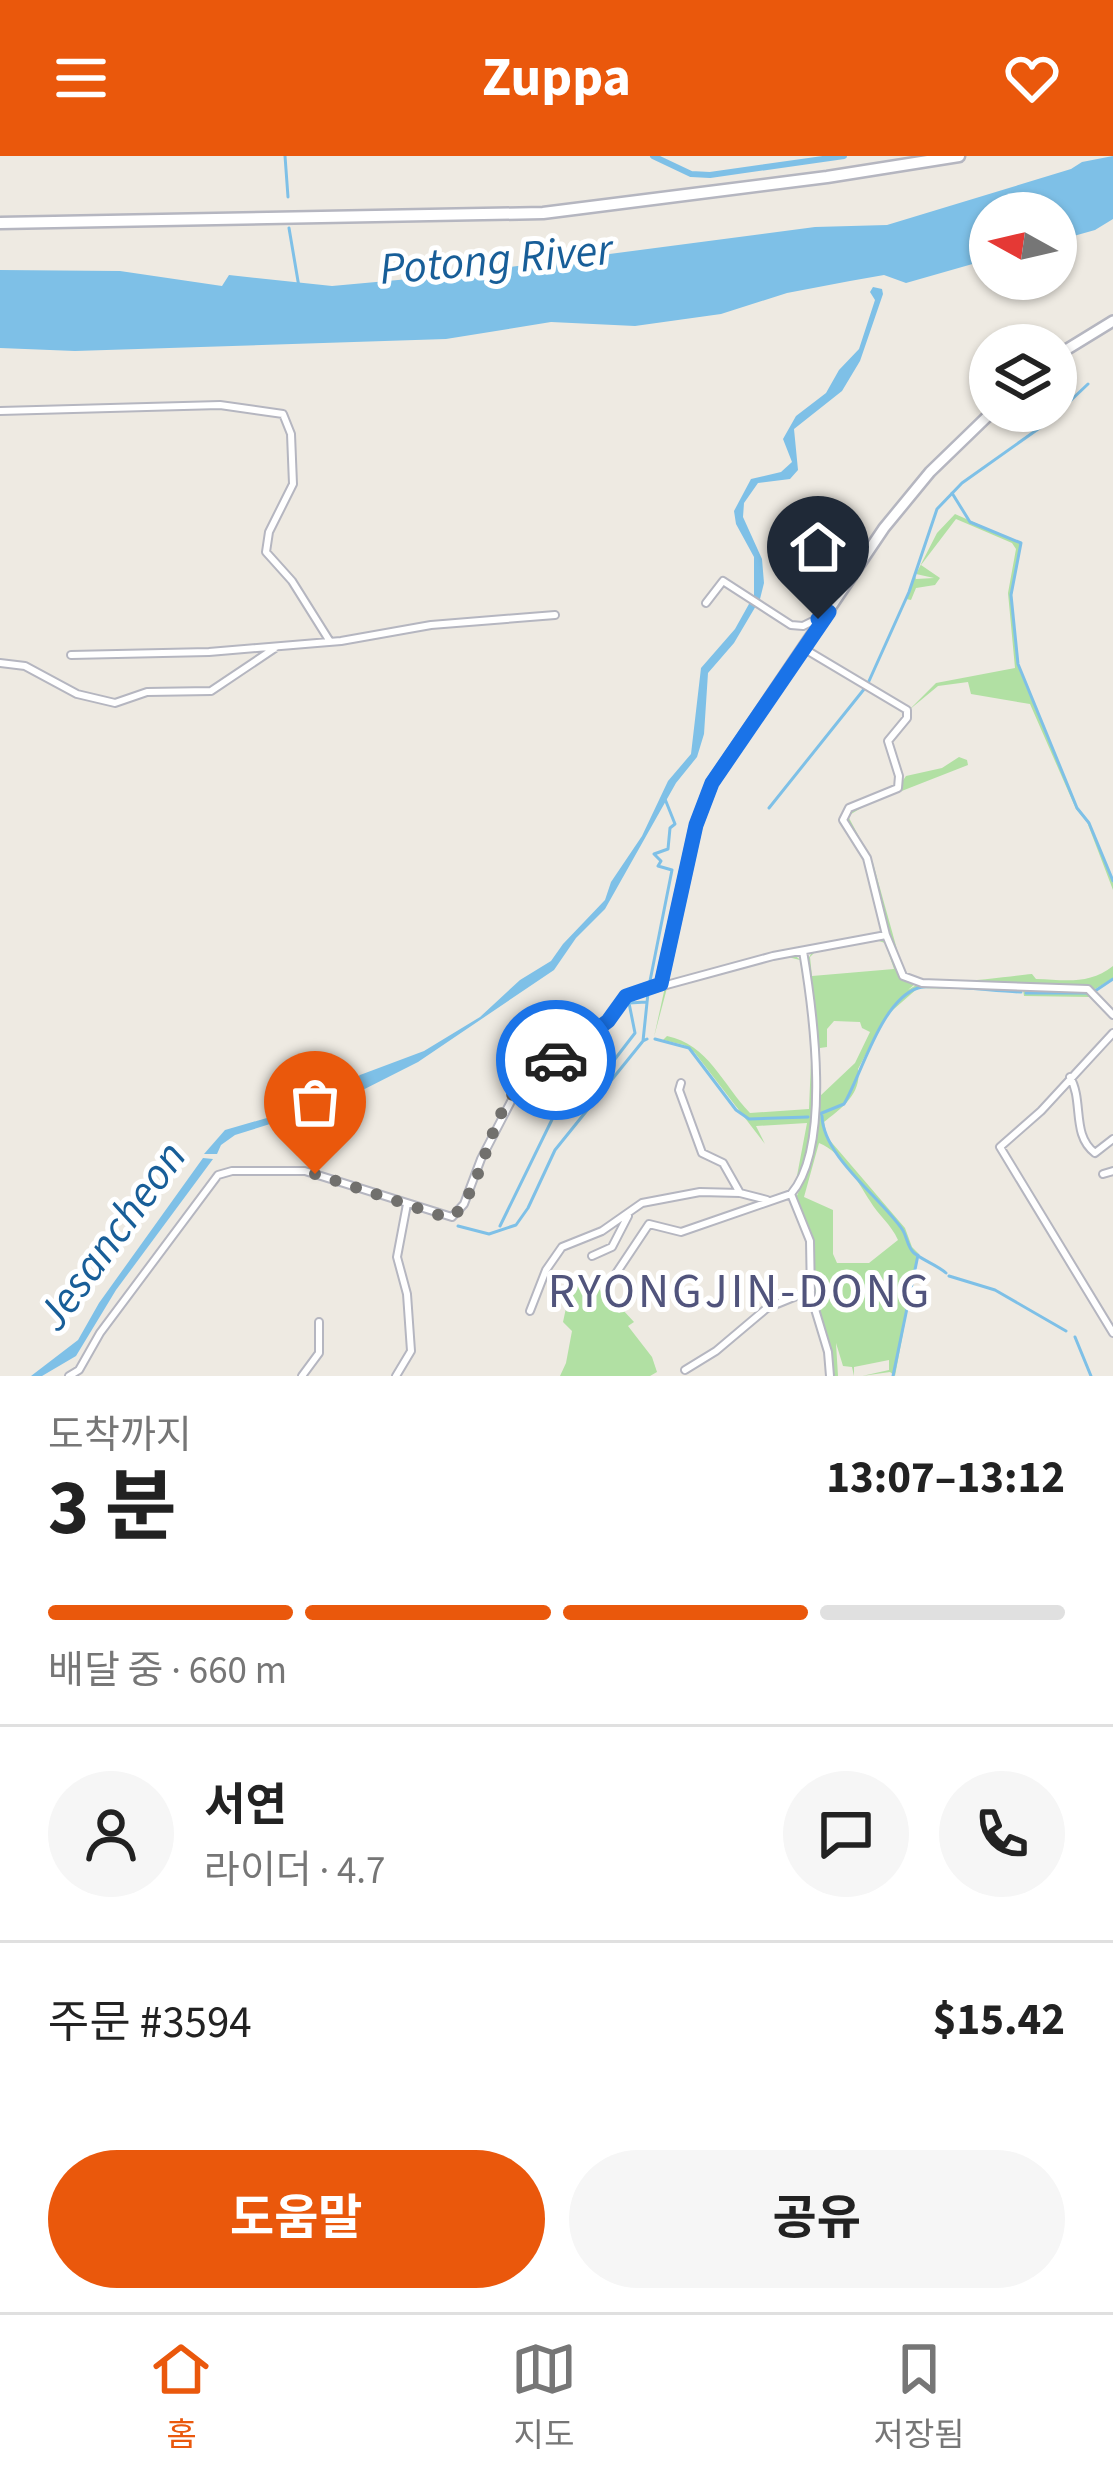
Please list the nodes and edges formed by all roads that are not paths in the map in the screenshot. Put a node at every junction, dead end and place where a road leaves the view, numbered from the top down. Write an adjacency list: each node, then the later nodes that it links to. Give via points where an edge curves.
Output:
1 (959, 156): 2 (main road, via 543,213)
2 (0, 223)
3 (1113, 321): 4 (street)
4 (1077, 343)
5 (0, 411): 10 (street, via 220,405 283,414 293,484 266,552)
6 (971, 432): 8 (street, via 896,514)
7 (706, 603): 8 (street, via 723,581 794,626)
8 (829, 612): 12 (street)
9 (555, 615): 10 (street)
10 (329, 640): 11 (street)
11 (278, 646): 13 (street); 14 (street, via 211,691 147,692 116,703)
12 (803, 648): 15 (street, via 907,710 887,741 898,788 843,816 867,858); 17 (street, via 712,783)
13 (71, 655)
14 (0, 663)
15 (886, 935): 16 (street); 18 (street, via 910,981 1088,989)
16 (803, 951): 17 (street); 26 (street, via 816,1084 808,1150)
17 (661, 984): 28 (street, via 626,996 598,1029 520,1084 457,1215)
18 (1113, 1015)
19 (1113, 1033): 20 (street)
20 (1070, 1077): 22 (street, via 1085,1146 1095,1154); 35 (street, via 1000,1147)
21 (681, 1083): 25 (street, via 702,1153 723,1163)
22 (1113, 1139)
23 (1113, 1171): 24 (street)
24 (1103, 1174)
25 (740, 1193): 27 (street); 29 (street, via 686,1193)
26 (790, 1194): 27 (street); 32 (street, via 810,1241)
27 (770, 1201): 31 (street, via 681,1232 649,1224)
28 (407, 1204): 37 (street, via 304,1171 225,1172); 39 (street, via 397,1256 411,1351)
29 (631, 1212): 30 (street, via 611,1246); 33 (street, via 562,1247)
30 (592, 1256)
31 (614, 1278)
32 (811, 1290): 36 (street, via 767,1308); 40 (street)
33 (530, 1311)
34 (319, 1322): 38 (street, via 319,1353)
35 (1113, 1333)
36 (686, 1370)
37 (70, 1376)
38 (302, 1376)
39 (396, 1376)
40 (830, 1376)

